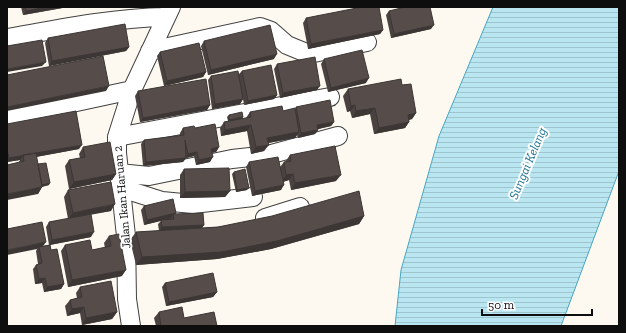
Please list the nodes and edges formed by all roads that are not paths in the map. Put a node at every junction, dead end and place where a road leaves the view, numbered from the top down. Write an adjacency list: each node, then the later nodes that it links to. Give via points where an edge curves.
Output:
1 (168, 12): 2 (street); 4 (street, Jalan Ikan Haruan 2)
2 (7, 38)
3 (367, 42): 4 (street, via 309,54 286,45 271,31 260,27)
4 (150, 51): 5 (street, Jalan Ikan Haruan 2)
5 (132, 90): 7 (street); 9 (street, Jalan Ikan Haruan 2)
6 (330, 97): 9 (street)
7 (7, 117)
8 (338, 136): 10 (street, via 268,154)
9 (117, 137): 10 (street, Jalan Ikan Haruan 2)
10 (120, 180): 11 (street, via 162,201 193,204); 14 (street, Jalan Ikan Haruan 2, via 133,236 127,299)
11 (253, 197)
12 (300, 206): 13 (street)
13 (247, 223)
14 (131, 326)

